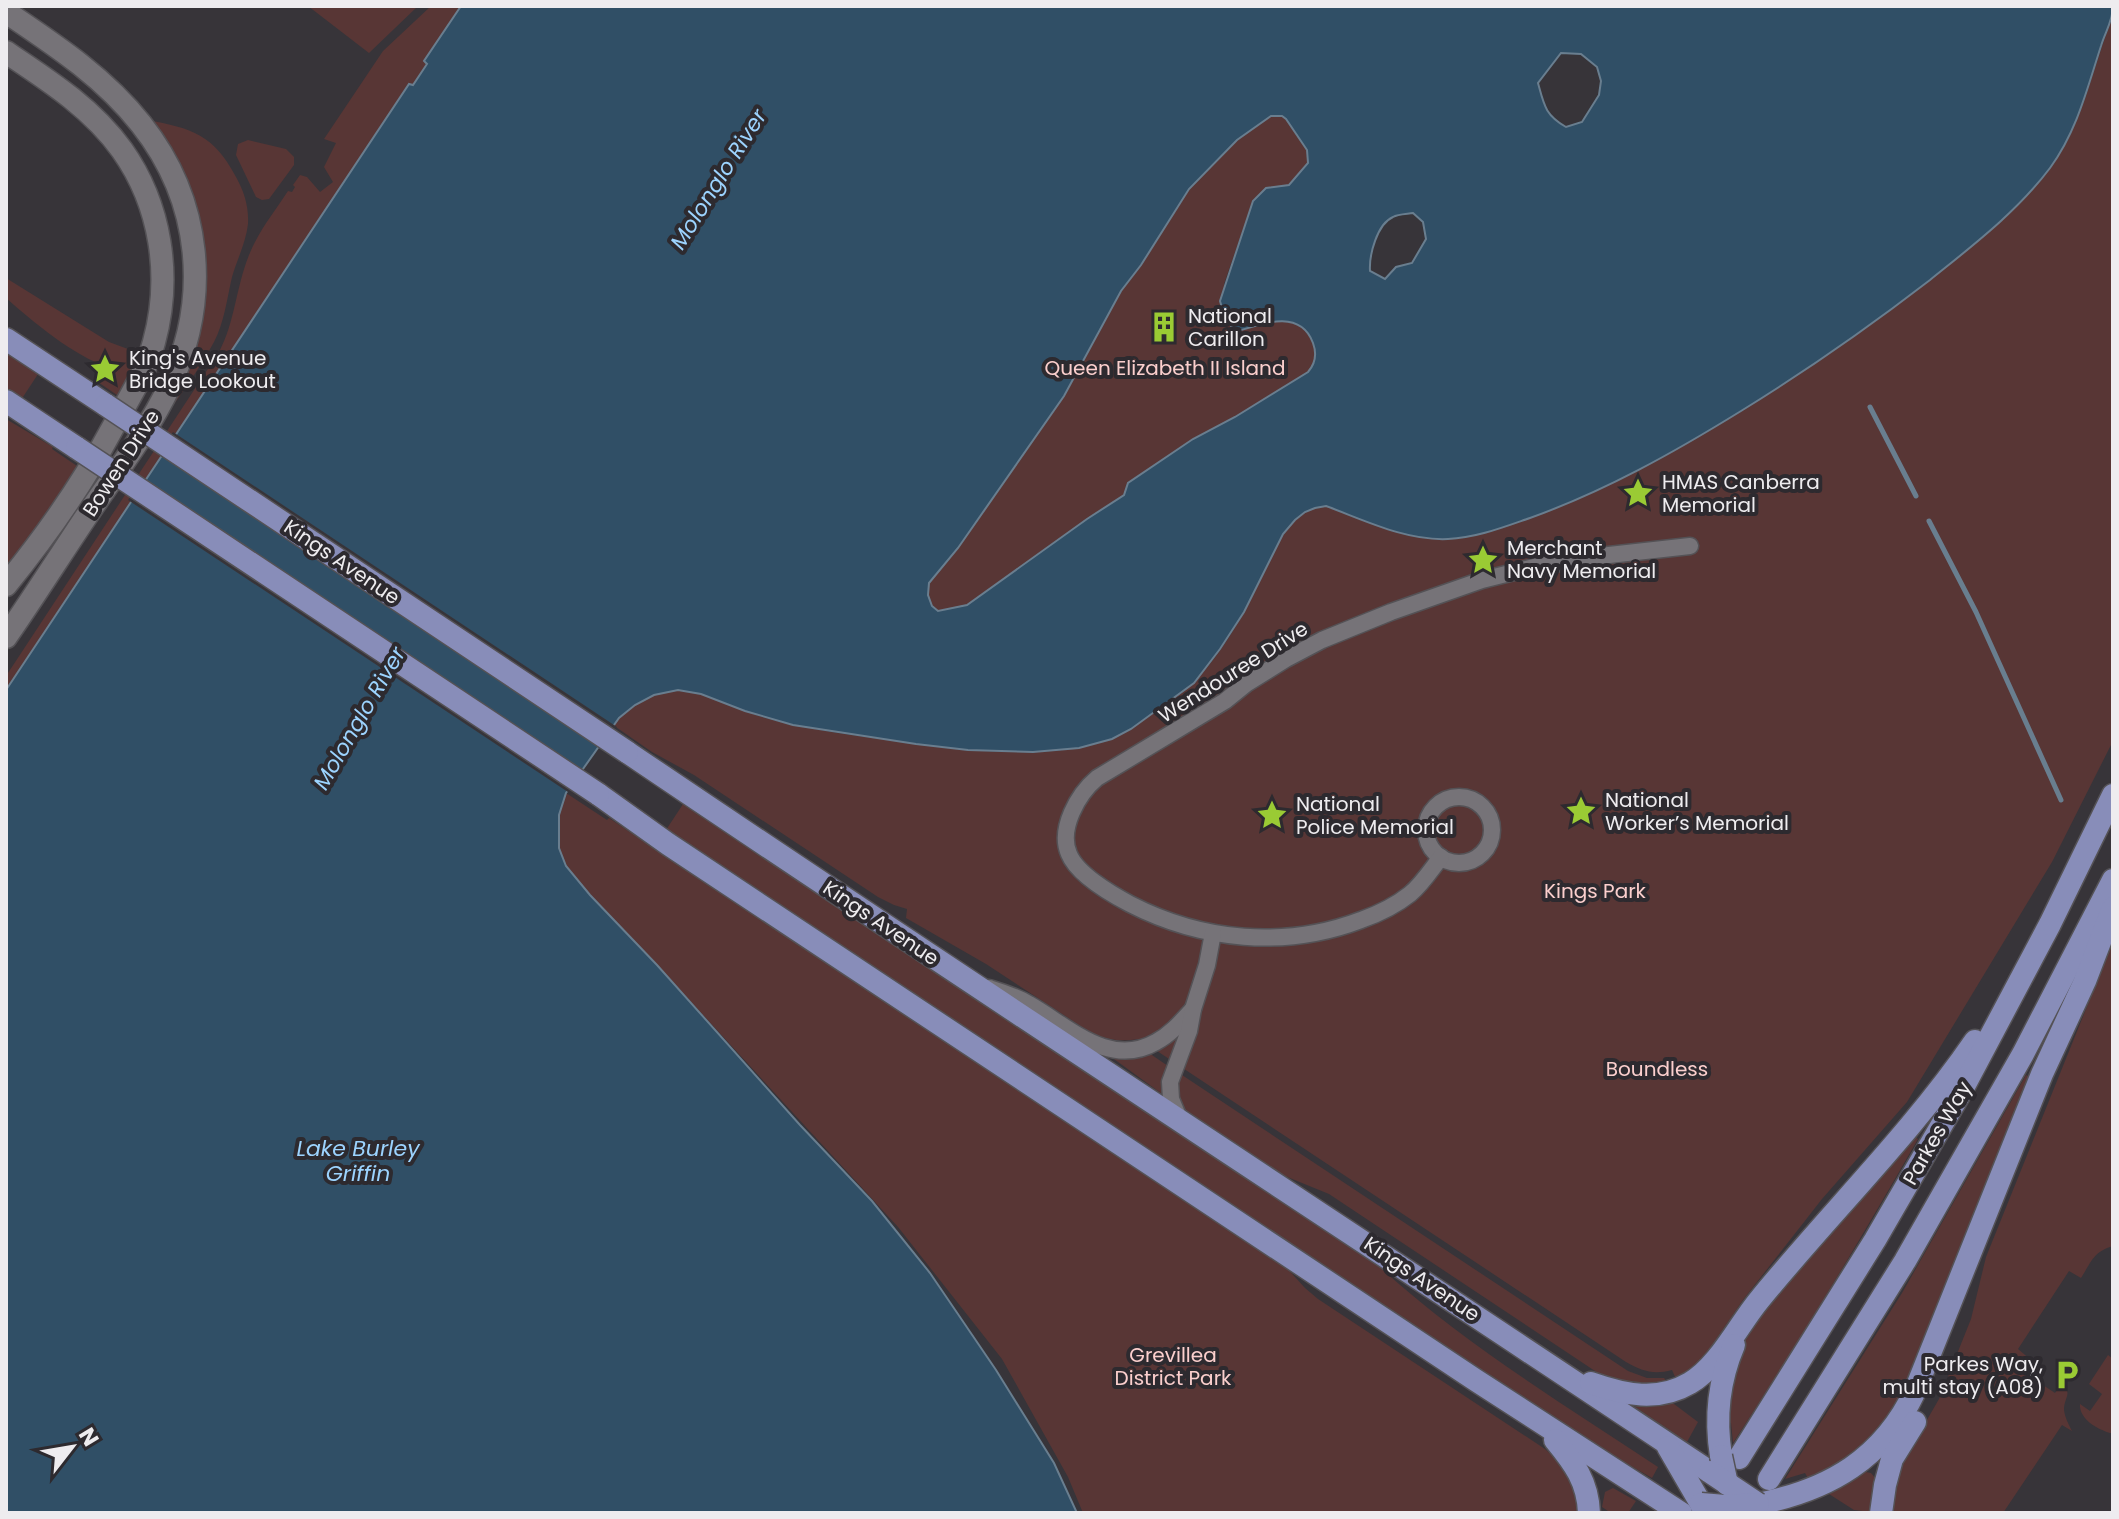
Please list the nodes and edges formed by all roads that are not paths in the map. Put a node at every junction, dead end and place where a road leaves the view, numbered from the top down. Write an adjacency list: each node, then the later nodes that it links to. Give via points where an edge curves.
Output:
1 (6, 12): 7 (main road, Bowen Drive, via 91,73 140,122 178,185 195,250 195,291 168,388 126,460)
2 (6, 52): 6 (main road, Bowen Drive, via 50,81 121,149 150,203 162,261 162,303 141,375 73,496)
3 (6, 339): 14 (main road, Kings Avenue, bridge)
4 (6, 401): 20 (main road, bridge)
5 (1690, 546): 12 (street, Wendouree Drive, via 1534,567 1391,612 1291,656 1097,778 1070,820 1066,841 1072,860 1101,886 1139,908)
6 (6, 585)
7 (6, 637)
8 (2113, 795): 13 (main road, Parkes Way)
9 (1441, 857): 9 (street, via 1427,835 1433,810 1455,797 1480,804 1491,822 1487,847 1466,862); 12 (street, Wendouree Drive, via 1407,896 1351,924 1284,937)
10 (2113, 880): 22 (main road, Parkes Way, via 2023,1054 1905,1261)
11 (2113, 908): 18 (main road)
12 (1213, 933): 15 (street)
13 (2036, 951): 17 (main road, via 1933,1097); 23 (main road, Parkes Way, via 1875,1240)
14 (969, 983): 15 (street, via 1025,1001 1092,1043 1116,1051 1155,1043); 16 (main road, Kings Avenue)
15 (1193, 1009): 16 (street, via 1170,1084)
16 (1181, 1123): 19 (main road, Kings Avenue)
17 (1750, 1311): 19 (main road, via 1704,1372 1675,1390 1632,1395); 23 (main road, via 1722,1384 1718,1419)
18 (1927, 1359): 23 (main road, bridge, via 1903,1414 1855,1465 1812,1490 1769,1502); 26 (main road, via 1922,1408 1892,1459)
19 (1567, 1376): 21 (main road, Kings Avenue)
20 (1540, 1421): 24 (main road, via 1647,1492); 25 (main road, via 1581,1474)
21 (1665, 1443): 23 (main road, Kings Avenue); 24 (main road)
22 (1769, 1479)
23 (1728, 1481): 24 (main road, bridge)
24 (1694, 1505)
25 (1589, 1513)
26 (1881, 1513)

